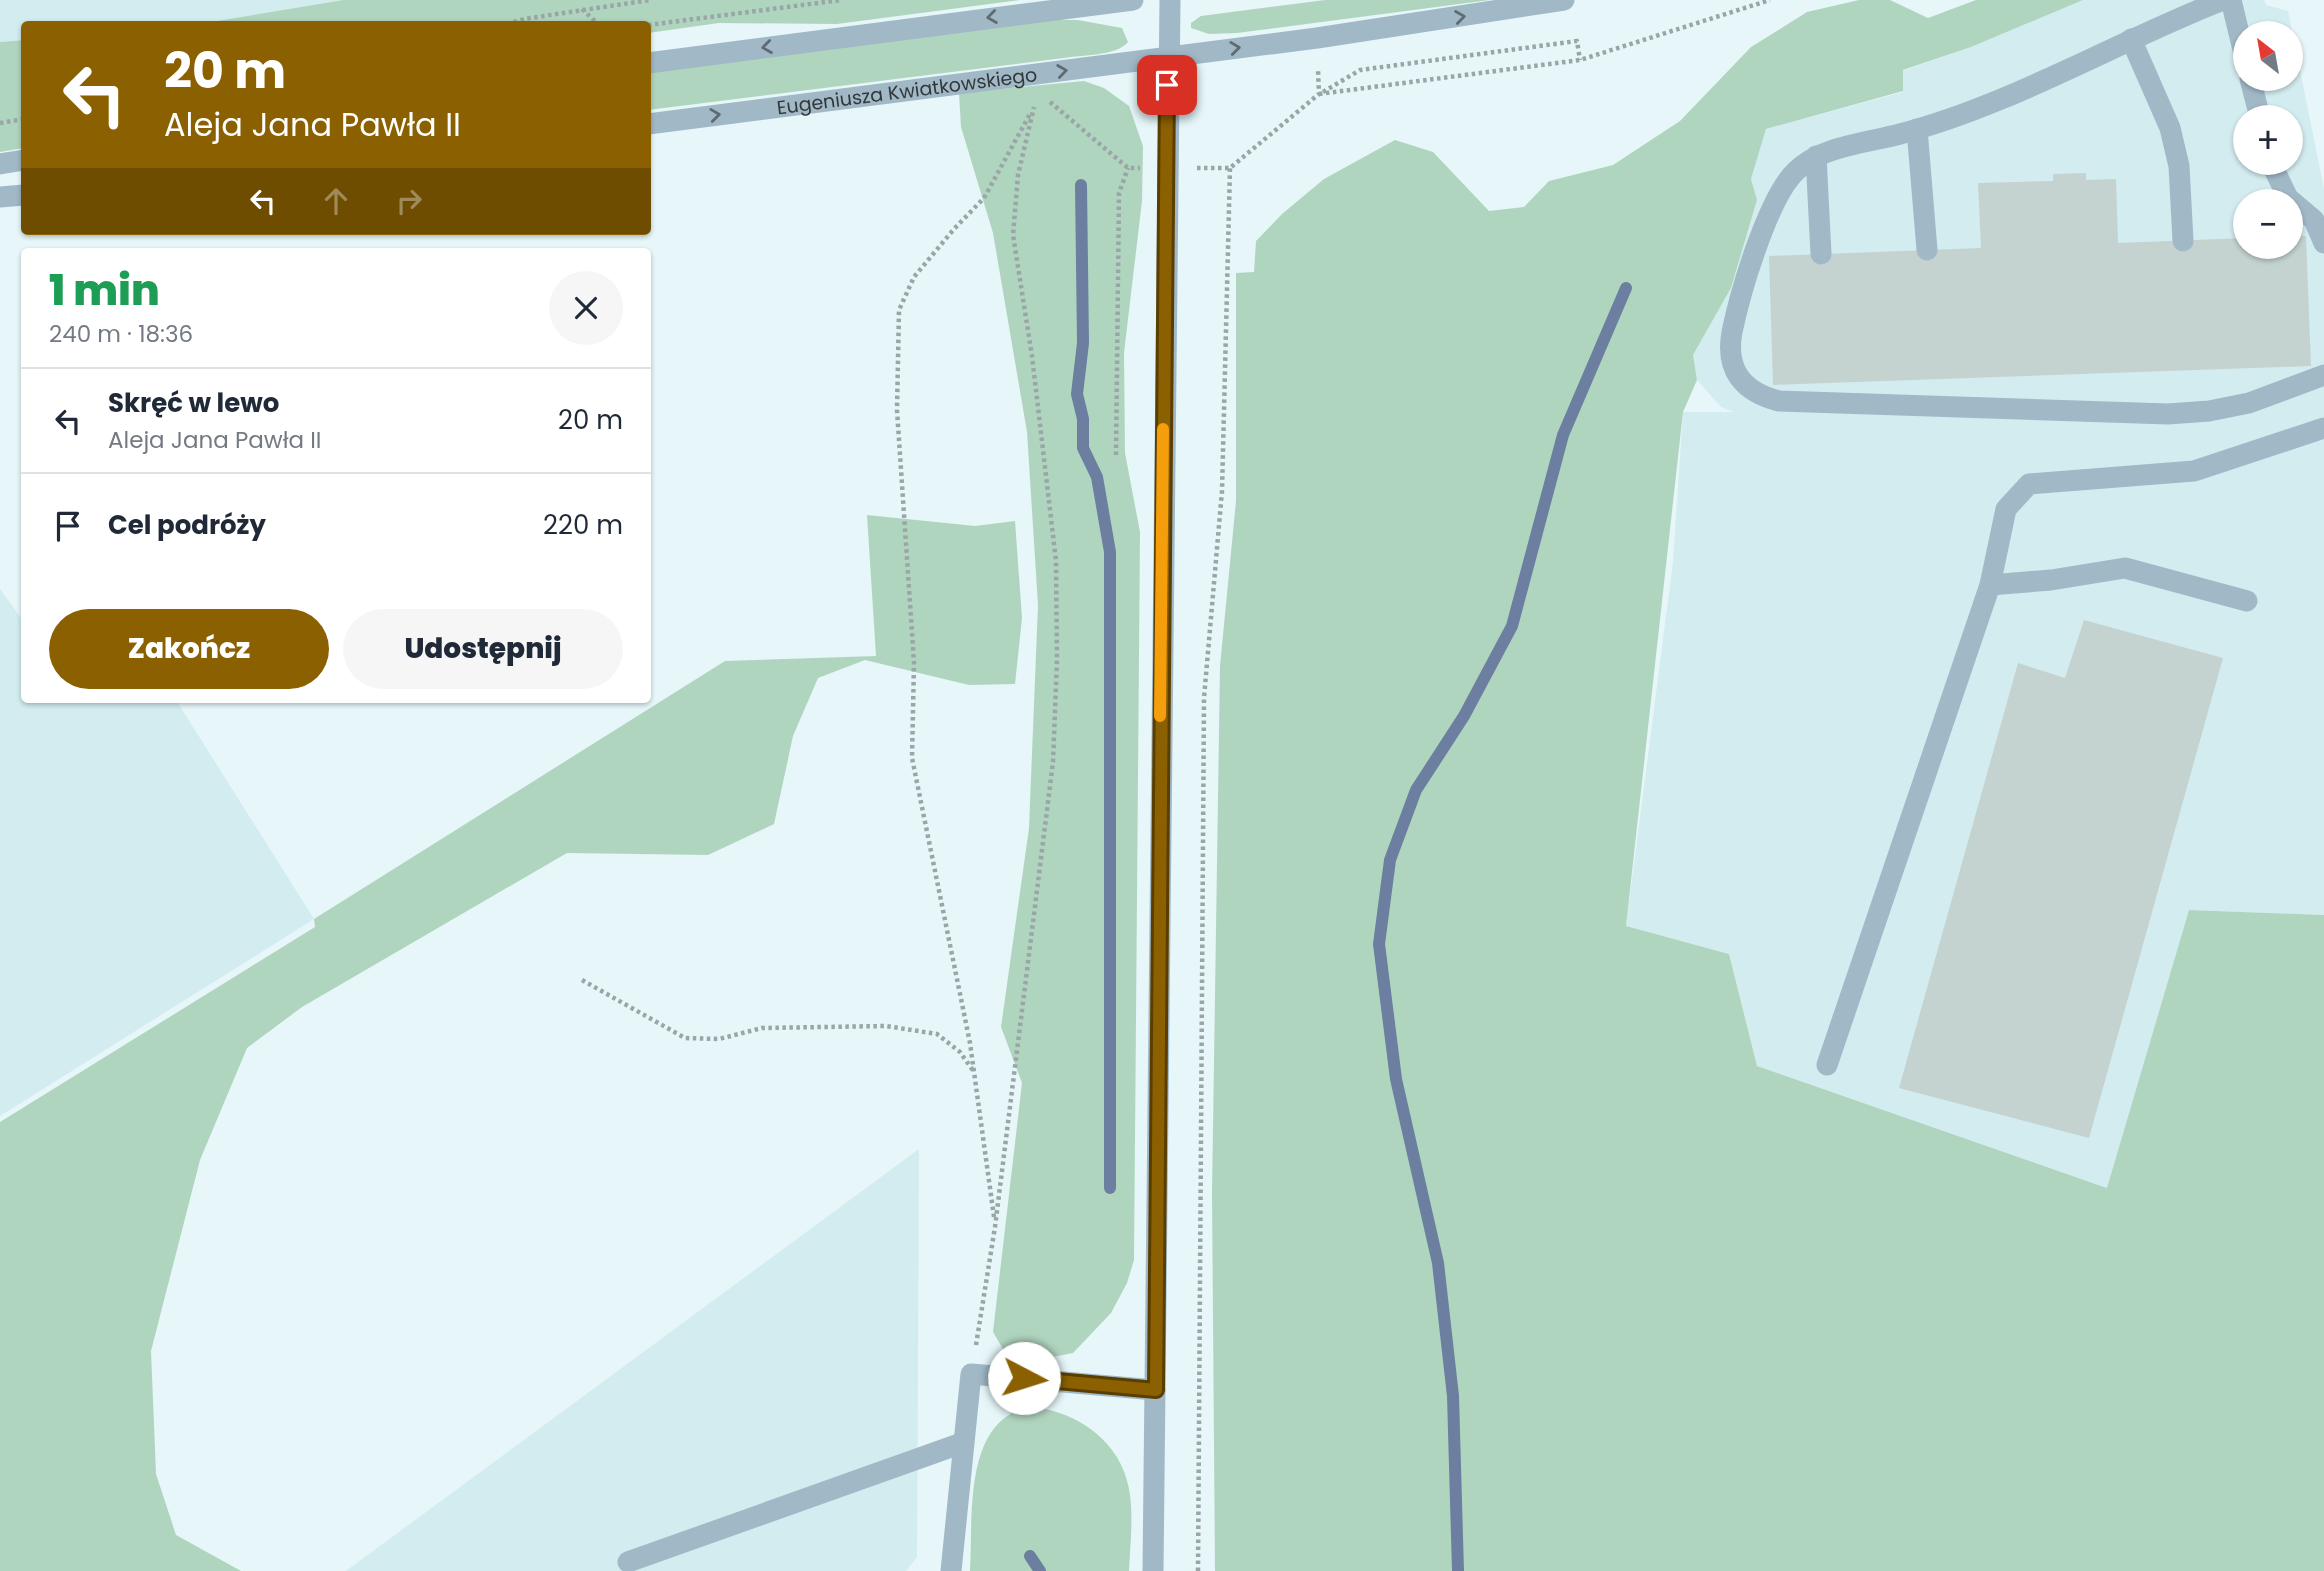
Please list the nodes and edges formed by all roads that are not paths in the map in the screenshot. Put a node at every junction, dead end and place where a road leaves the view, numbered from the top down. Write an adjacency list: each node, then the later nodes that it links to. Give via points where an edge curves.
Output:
1 (1133, 0): 9 (street, one-way to 9)
2 (1170, 0): 8 (street)
3 (1563, 0): 8 (street, Eugeniusza Kwiatkowskiego, one-way to 3)
4 (2223, 0): 7 (street)
5 (2231, 0): 6 (street)
6 (2236, 21)
7 (2131, 39): 11 (street); 18 (street, via 2170,128 2179,166)
8 (1167, 57): 10 (street, Eugeniusza Kwiatkowskiego, one-way to 8); 27 (street)
9 (651, 63)
10 (651, 124)
11 (1917, 129): 12 (street); 20 (street)
12 (1816, 156): 21 (street); 22 (street, via 1781,189 1734,325 1731,365 1753,392 1779,401 2168,414 2249,403)
13 (21, 160): 14 (street)
14 (0, 164)
15 (2277, 175): 19 (street, via 2288,198 2314,220)
16 (21, 195): 17 (street)
17 (0, 197)
18 (2183, 241)
19 (2324, 243)
20 (1927, 250)
21 (1821, 254)
22 (2324, 376)
23 (2324, 428): 24 (street, via 2194,471 2029,484 2006,509)
24 (1990, 585): 25 (street, via 2125,568); 26 (street)
25 (2247, 601)
26 (1827, 1065)
27 (1156, 1390): 28 (street, via 971,1374); 31 (street)
28 (962, 1443): 29 (street); 30 (street)
29 (628, 1562)
30 (951, 1571)
31 (1153, 1571)

